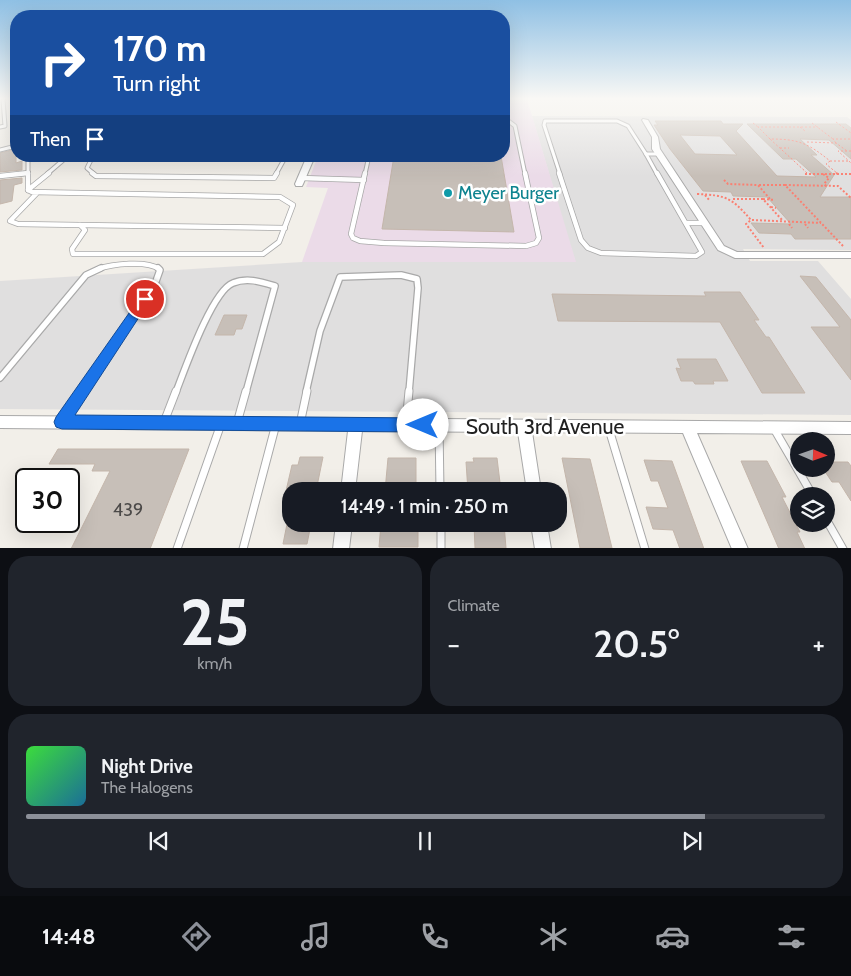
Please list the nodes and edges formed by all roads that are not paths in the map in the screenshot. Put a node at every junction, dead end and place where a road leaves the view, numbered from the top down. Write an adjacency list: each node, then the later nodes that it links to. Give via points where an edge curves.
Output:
1 (513, 125): 15 (lane, via 539,238 536,243 526,246 360,242 351,234)
2 (544, 125): 19 (lane, via 581,240 588,248 601,253 696,256 702,252)
3 (625, 125): 5 (lane)
4 (648, 125): 6 (street)
5 (646, 154): 6 (lane); 19 (lane)
6 (659, 154): 20 (street)
7 (28, 162): 13 (lane)
8 (61, 162): 17 (lane)
9 (90, 162): 10 (lane, via 87,168 96,176 274,178)
10 (283, 162)
11 (308, 162): 16 (street)
12 (368, 162): 15 (lane)
13 (28, 173): 14 (lane); 17 (lane)
14 (0, 176)
15 (364, 180): 16 (lane)
16 (300, 181)
17 (28, 190): 18 (lane)
18 (37, 192): 21 (lane, via 10,221 18,224); 22 (lane, via 280,197 293,205)
19 (687, 223): 20 (lane)
20 (704, 224): 23 (street, via 721,248 735,254)
21 (80, 225): 22 (lane); 22 (lane, via 85,230 72,249 73,254 263,254 280,242)
22 (285, 228)
23 (851, 255)
24 (0, 378): 26 (lane, via 86,275 111,265 155,266 160,270 155,284)
25 (0, 422): 26 (street, South 3rd Avenue)
26 (62, 422): 27 (street, South 3rd Avenue)
27 (163, 423): 28 (street, South 3rd Avenue); 29 (lane, via 210,312 226,286 258,280 275,286)
28 (221, 423): 29 (street, South 3rd Avenue); 48 (lane)
29 (237, 423): 30 (street, South 3rd Avenue)
30 (276, 424): 31 (street, South 3rd Avenue); 49 (lane)
31 (300, 424): 32 (street, South 3rd Avenue); 33 (lane, via 315,347 340,277 401,275 417,279 418,288)
32 (356, 424): 33 (street, South 3rd Avenue); 40 (street)
33 (406, 425): 34 (street, South 3rd Avenue)
34 (439, 425): 35 (street, South 3rd Avenue); 41 (lane)
35 (524, 425): 36 (street, South 3rd Avenue); 42 (street)
36 (608, 426): 37 (street, South 3rd Avenue); 53 (lane)
37 (687, 426): 38 (street, South 3rd Avenue); 54 (street)
38 (773, 427): 39 (street, South 3rd Avenue); 43 (lane)
39 (851, 428)
40 (349, 482)
41 (440, 482)
42 (533, 482)
43 (808, 487)
44 (343, 532): 50 (street)
45 (441, 532): 51 (lane)
46 (540, 532): 52 (street)
47 (833, 532): 55 (lane)
48 (177, 548)
49 (243, 548)
50 (341, 548)
51 (441, 548)
52 (543, 548)
53 (645, 548)
54 (740, 548)
55 (843, 548)

